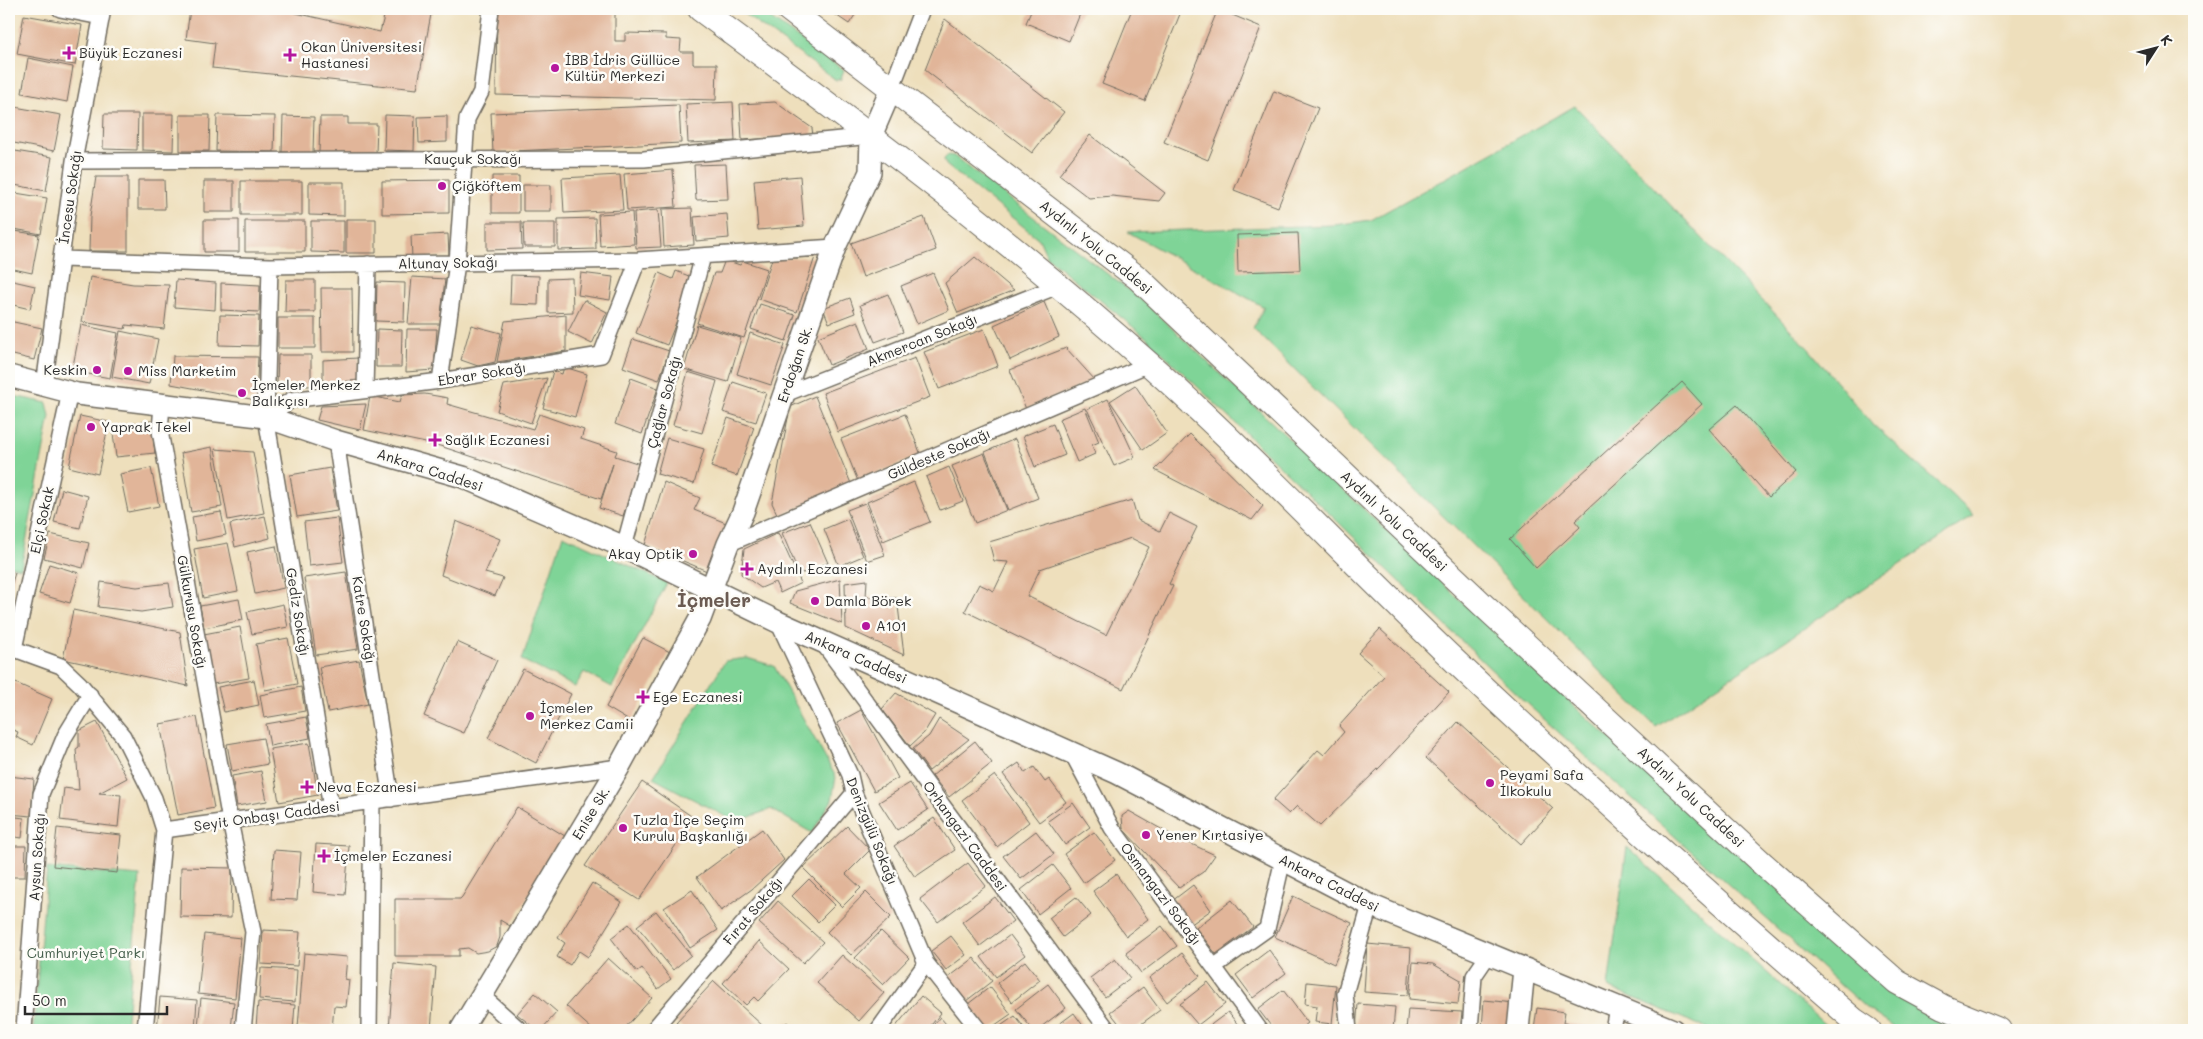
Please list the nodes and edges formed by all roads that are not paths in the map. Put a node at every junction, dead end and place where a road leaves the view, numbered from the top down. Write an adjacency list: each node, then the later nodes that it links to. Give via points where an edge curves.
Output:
1 (60, 9): 6 (street)
2 (491, 9): 9 (street, via 481,92 467,120)
3 (700, 9): 8 (main road)
4 (788, 9): 7 (main road, Aydınlı Yolu Caddesi)
5 (922, 9): 7 (street)
6 (102, 13): 10 (street, İncesu Sokağı)
7 (892, 87): 8 (street); 69 (main road, Aydınlı Yolu Caddesi, via 1138,278 1484,606 1763,864 1897,982 1943,1007)
8 (871, 136): 9 (street, Kauçuk Sokağı, via 644,159); 11 (street, Erdoğan Sk., via 870,172); 18 (main road, via 1005,240)
9 (463, 159): 10 (street, Kauçuk Sokağı); 15 (street)
10 (74, 161): 13 (street, İncesu Sokağı)
11 (834, 247): 12 (street, Altunay Sokağı); 25 (street, Erdoğan Sk.)
12 (703, 256): 14 (street, Altunay Sokağı); 30 (street, Çağlar Sokağı)
13 (62, 258): 17 (street, Altunay Sokağı); 22 (street, İncesu Sokağı)
14 (638, 260): 15 (street, Altunay Sokağı); 21 (street, Ebrar Sokağı, via 601,355)
15 (457, 263): 16 (street, Altunay Sokağı); 21 (street)
16 (368, 264): 17 (street, Altunay Sokağı); 23 (street)
17 (270, 266): 27 (street, Gediz Sokağı)
18 (1058, 286): 19 (main road); 25 (street, Akmercan Sokağı)
19 (1149, 364): 29 (street, Güldeste Sokağı); 68 (main road, via 1458,664 1733,916)
20 (9, 376): 22 (street, Ankara Caddesi)
21 (440, 381): 23 (street, Ebrar Sokağı)
22 (44, 386): 24 (street, Ankara Caddesi)
23 (365, 390): 27 (street, Ebrar Sokağı, via 290,400)
24 (70, 392): 26 (street, Ankara Caddesi); 34 (street, Elçi Sokak)
25 (786, 394): 29 (street, Erdoğan Sk.)
26 (162, 404): 27 (street, Ankara Caddesi); 42 (street, Gülkurusu Sokağı, via 160,431)
27 (266, 417): 28 (street, Ankara Caddesi); 41 (street, Gediz Sokağı)
28 (336, 441): 30 (street, Ankara Caddesi, via 463,477); 39 (street, Katre Sokağı)
29 (728, 544): 31 (street, Erdoğan Sk.)
30 (624, 547): 31 (street, Ankara Caddesi)
31 (710, 590): 32 (street, Ankara Caddesi); 37 (street, Enise Sk., via 700,619)
32 (778, 622): 33 (street, Ankara Caddesi); 38 (street, Denizgülü Sokağı, via 850,775)
33 (821, 641): 36 (street, Ankara Caddesi); 61 (street, Orhangazi Caddesi)
34 (11, 648): 35 (street, via 61,666)
35 (90, 695): 43 (street, via 123,736 154,798); 52 (street, Aysun Sokağı, via 66,736 41,794)
36 (1072, 753): 44 (street, Ankara Caddesi); 48 (street, Osmangazi Sokağı, via 1112,828)
37 (619, 767): 39 (street, Seyit Onbaşı Caddesi); 50 (street, Enise Sk.)
38 (854, 793): 47 (street, Denizgülü Sokağı); 58 (street, Fırat Sokağı)
39 (391, 799): 40 (street, Seyit Onbaşı Caddesi)
40 (372, 801): 41 (street, Seyit Onbaşı Caddesi); 55 (street)
41 (330, 808): 42 (street, Seyit Onbaşı Caddesi)
42 (230, 821): 43 (street, Seyit Onbaşı Caddesi); 54 (street, Gülkurusu Sokağı, via 253,932)
43 (164, 830): 53 (street)
44 (1283, 859): 45 (street, Ankara Caddesi); 48 (street, via 1267,929)
45 (1370, 905): 46 (street, Ankara Caddesi); 63 (street, via 1345,994)
46 (1490, 954): 49 (street, Ankara Caddesi); 64 (street, via 1474,976)
47 (926, 963): 59 (street); 60 (street, Denizgülü Sokağı)
48 (1215, 966): 62 (street, Osmangazi Sokağı)
49 (1524, 968): 51 (street, Ankara Caddesi); 65 (street)
50 (481, 995): 56 (street, Enise Sk.); 57 (street)
51 (1617, 1007): 66 (street); 67 (street, Ankara Caddesi)
52 (24, 1030)
53 (144, 1030)
54 (242, 1030)
55 (370, 1030)
56 (461, 1030)
57 (520, 1030)
58 (653, 1030)
59 (878, 1030)
60 (979, 1030)
61 (1108, 1030)
62 (1260, 1030)
63 (1349, 1030)
64 (1470, 1030)
65 (1518, 1030)
66 (1613, 1030)
67 (1673, 1030)
68 (1869, 1030)
69 (1999, 1030)

